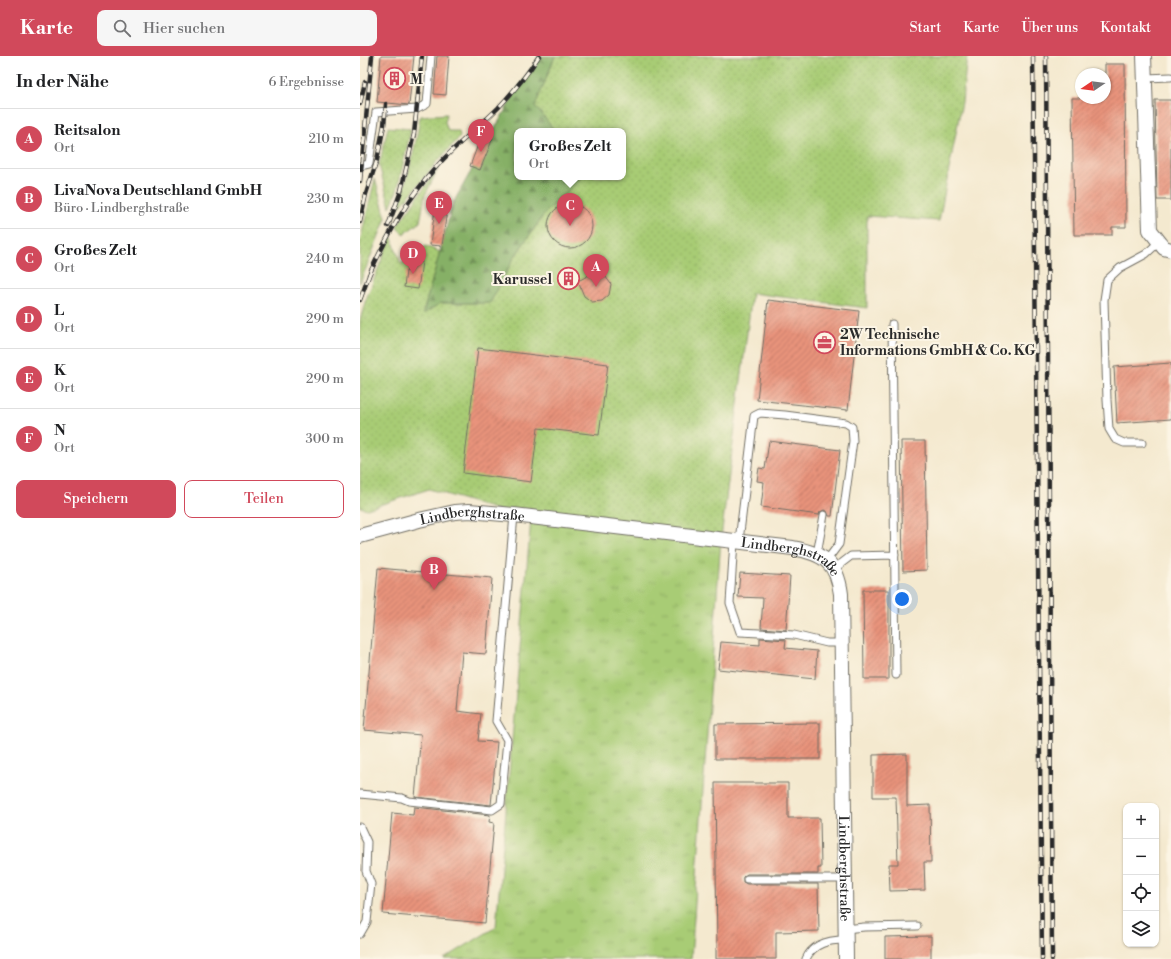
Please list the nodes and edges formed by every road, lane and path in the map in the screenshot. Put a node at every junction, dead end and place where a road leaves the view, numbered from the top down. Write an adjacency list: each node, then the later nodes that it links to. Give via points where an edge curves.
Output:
1 (431, 56): 5 (lane, via 427,104 417,109 376,112 369,164)
2 (1144, 56): 4 (street)
3 (1171, 77): 4 (lane)
4 (1146, 78): 6 (street, via 1150,230)
5 (360, 166)
6 (1160, 241): 7 (street, via 1164,248); 9 (lane, via 1146,254 1120,268 1107,280 1104,300 1109,429 1116,439 1124,443)
7 (1171, 250)
8 (892, 324): 14 (lane)
9 (1142, 443)
10 (514, 515): 12 (street, Lindberghstraße, via 455,512); 13 (street, Lindberghstraße); 18 (lane, via 496,720 507,740 501,804 492,810)
11 (824, 515): 15 (lane)
12 (360, 536)
13 (737, 541): 15 (street, Lindberghstraße, via 793,548); 15 (lane, via 754,416 760,413 846,423 852,428 853,441 839,544); 16 (lane, via 730,603 740,632 794,635)
14 (895, 555): 15 (lane, via 851,556); 17 (lane)
15 (826, 561): 16 (street, Lindberghstraße, via 839,581)
16 (842, 644): 21 (street, Lindberghstraße)
17 (896, 675)
18 (360, 794)
19 (360, 827): 23 (lane, via 367,842 366,871 371,884 367,922)
20 (747, 879): 21 (lane)
21 (845, 879): 24 (street, Lindberghstraße)
22 (917, 926): 24 (lane, via 864,927)
23 (360, 934)
24 (845, 935): 25 (lane, via 809,951); 26 (street, Lindberghstraße)
25 (806, 959)
26 (846, 959)

